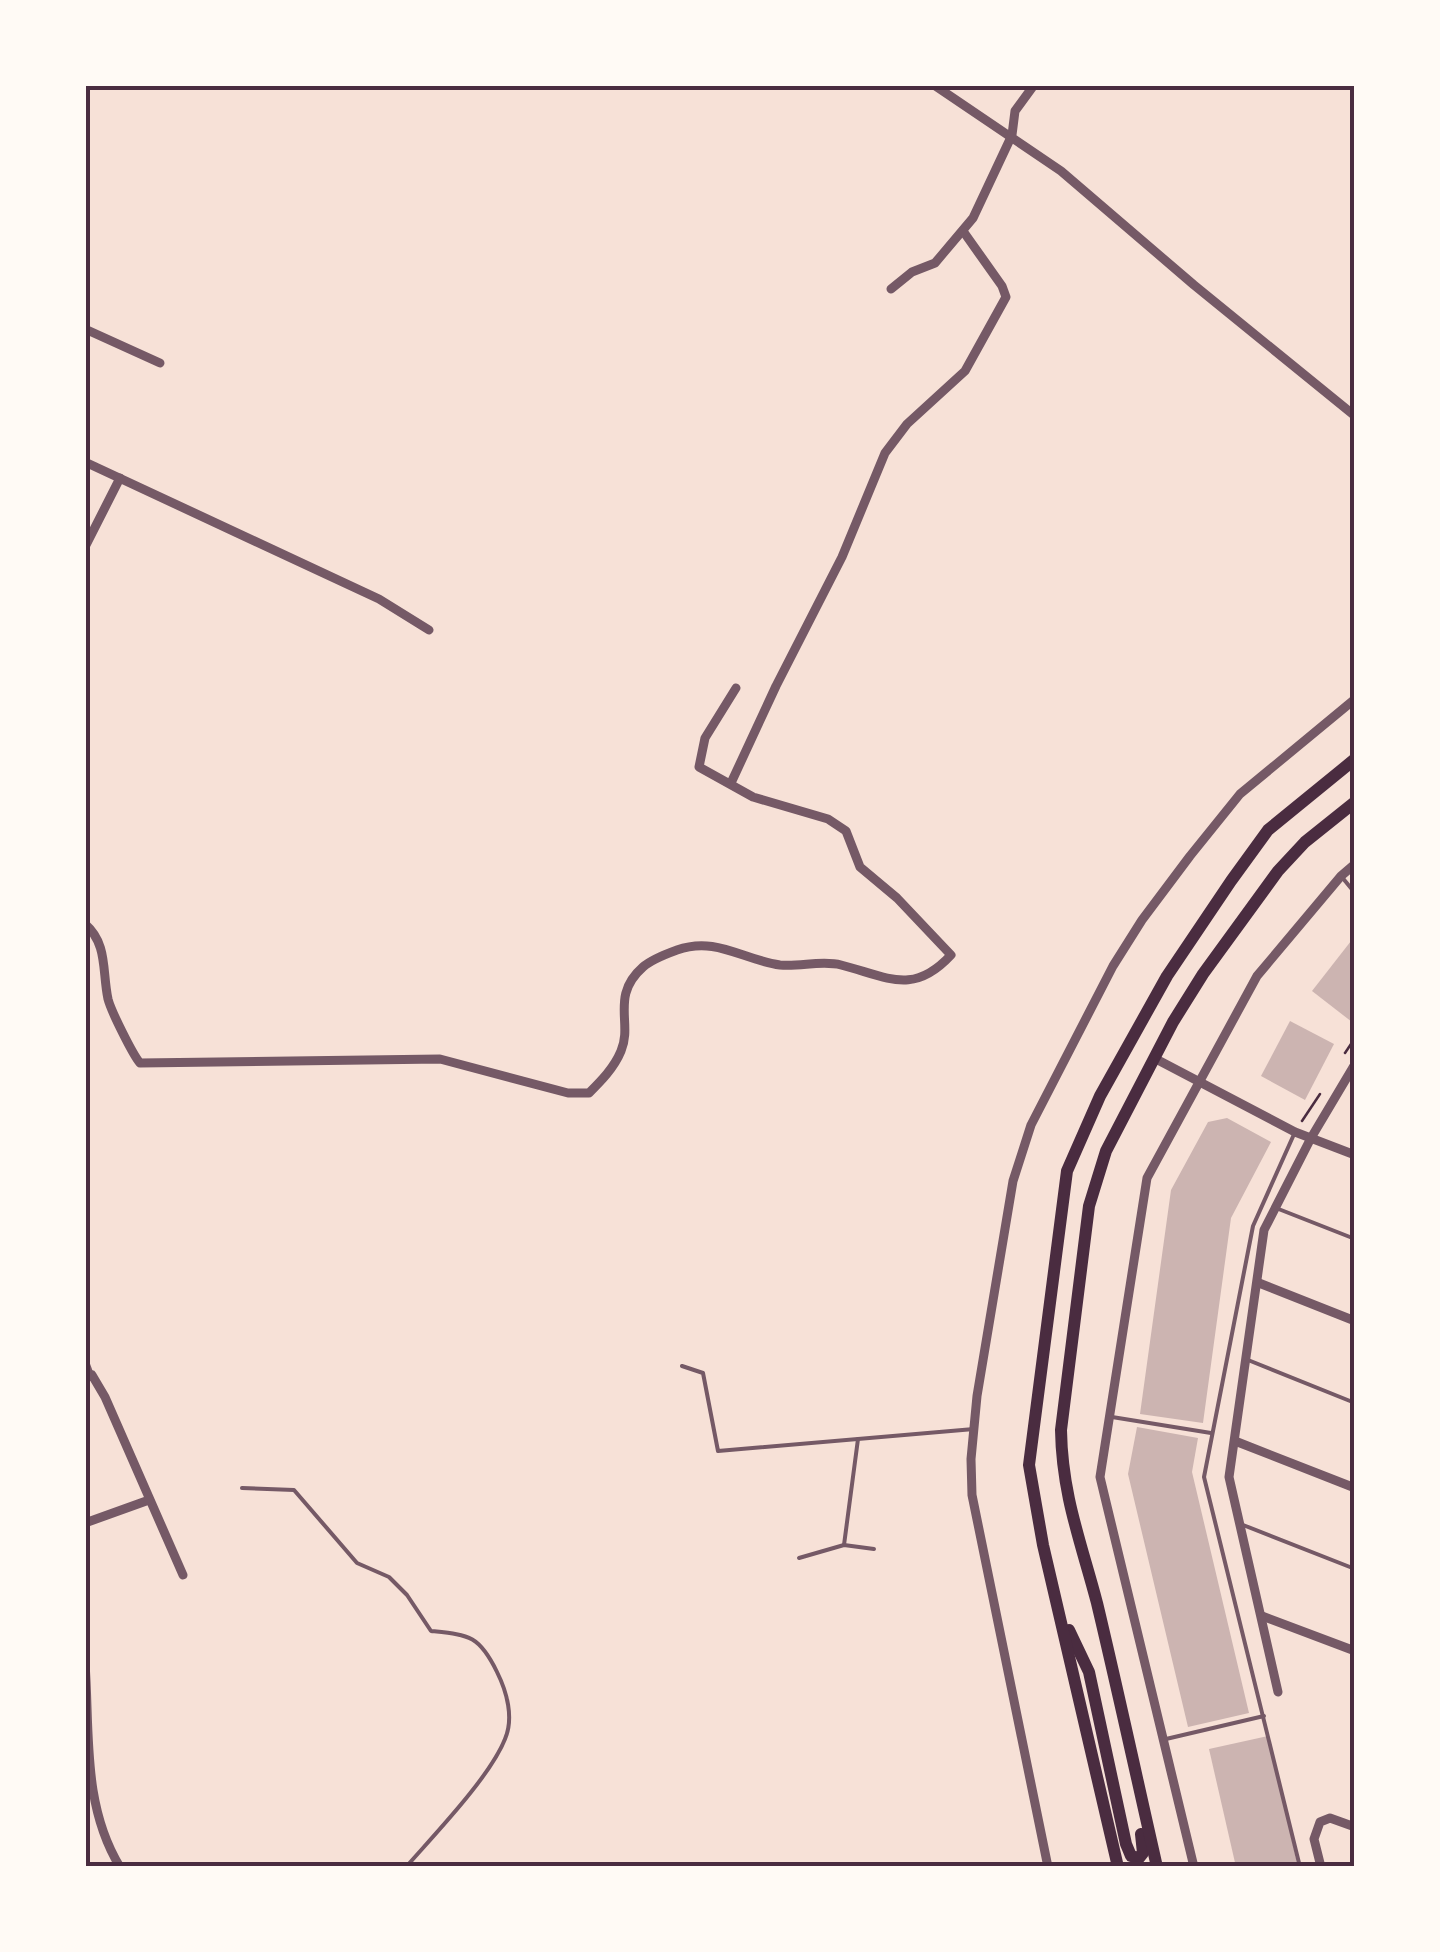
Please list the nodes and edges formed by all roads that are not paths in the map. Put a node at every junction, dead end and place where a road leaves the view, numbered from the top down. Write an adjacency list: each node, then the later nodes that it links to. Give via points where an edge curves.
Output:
1 (934, 85): 3 (street)
2 (1034, 85): 3 (street, via 1015,111)
3 (1012, 135): 4 (street); 8 (street)
4 (963, 231): 5 (street, via 935,263); 16 (street, via 1006,297 965,372 885,453 842,557)
5 (891, 288)
6 (85, 329): 7 (street)
7 (160, 362)
8 (1355, 416)
9 (85, 462): 10 (street)
10 (120, 478): 11 (street); 12 (street, via 379,599)
11 (85, 547)
12 (429, 630)
13 (736, 688): 16 (street, via 705,738 699,767)
14 (1355, 699): 38 (street, via 1240,794 1142,920 1086,1019 1020,1151)
15 (1355, 760): 53 (main road, via 1268,830 1230,880 1167,976 1067,1171 1028,1465)
16 (730, 783): 21 (street, via 846,831 860,867 952,956 934,974 910,982 836,964 776,964 694,944 633,978 621,1009 622,1051 588,1093 568,1093 440,1059 140,1063 113,1015 99,938)
17 (1355, 802): 22 (main road, via 1278,871 1202,974)
18 (1355, 864): 19 (street)
19 (1341, 876): 20 (lane); 24 (street, via 1257,976)
20 (1355, 893)
21 (85, 924)
22 (1154, 1058): 24 (street); 52 (main road, via 1097,1172 1061,1430 1068,1504)
23 (1353, 1069): 26 (street)
24 (1198, 1082): 25 (street); 37 (street, via 1147,1178)
25 (1295, 1132): 26 (street); 39 (lane, via 1253,1226)
26 (1312, 1138): 27 (street); 28 (street)
27 (1355, 1155)
28 (1276, 1208): 29 (lane); 30 (street, via 1264,1230)
29 (1355, 1239)
30 (1258, 1283): 31 (street); 33 (street)
31 (1355, 1321)
32 (85, 1356): 35 (lane)
33 (1246, 1360): 36 (lane); 41 (street)
34 (682, 1366): 40 (lane, via 703,1372 718,1451)
35 (88, 1376): 44 (street, via 105,1396)
36 (1355, 1402)
37 (1110, 1417): 39 (lane); 59 (street, via 1100,1477)
38 (974, 1429): 40 (lane); 63 (street, via 972,1495)
39 (1211, 1434): 58 (lane, via 1204,1477)
40 (858, 1439): 47 (lane)
41 (1235, 1441): 43 (street); 46 (street, via 1229,1477)
42 (242, 1488): 62 (lane, via 294,1490 358,1563 408,1595 432,1631 474,1640 499,1675 510,1719 506,1738)
43 (1355, 1488)
44 (149, 1500): 45 (street); 51 (street)
45 (85, 1523)
46 (1242, 1525): 50 (lane); 54 (street)
47 (844, 1545): 48 (lane); 49 (lane)
48 (874, 1549)
49 (799, 1558)
50 (1355, 1569)
51 (182, 1575)
52 (1096, 1601): 53 (main road, via 1104,1669 1143,1844 1139,1858 1126,1844 1089,1672); 65 (main road)
53 (1058, 1606): 64 (main road)
54 (1262, 1616): 55 (street); 57 (street)
55 (1355, 1652)
56 (85, 1663): 61 (street, via 93,1796)
57 (1278, 1692)
58 (1264, 1716): 59 (lane); 67 (lane)
59 (1163, 1740): 66 (street)
60 (1355, 1827): 68 (street, via 1330,1818 1320,1822 1314,1839)
61 (120, 1867)
62 (406, 1867)
63 (1048, 1867)
64 (1118, 1867)
65 (1156, 1867)
66 (1194, 1867)
67 (1300, 1867)
68 (1321, 1867)

